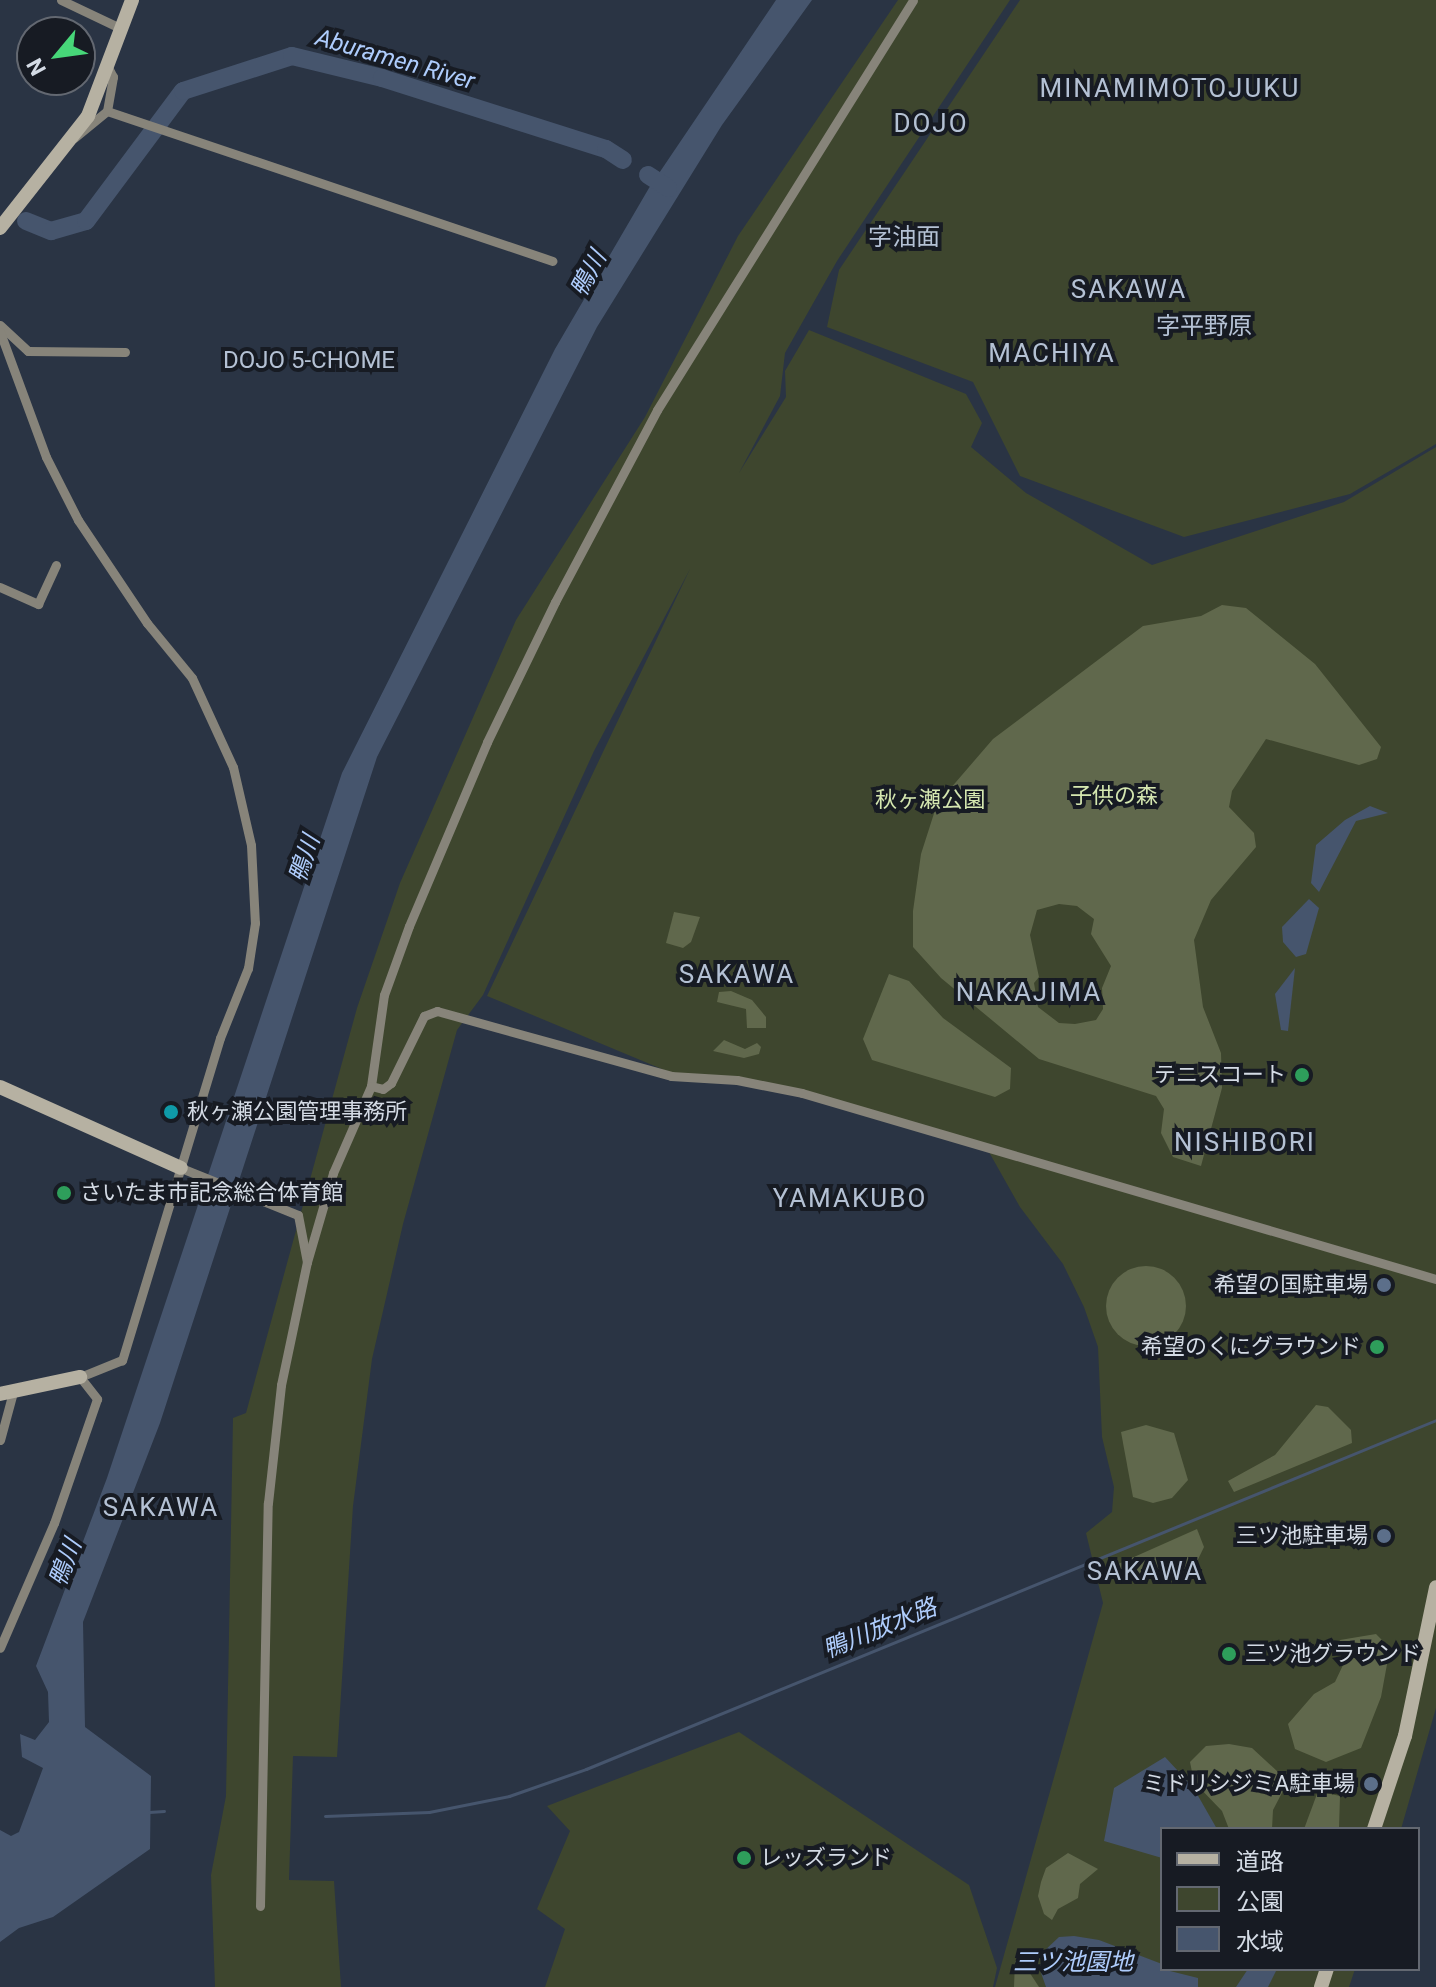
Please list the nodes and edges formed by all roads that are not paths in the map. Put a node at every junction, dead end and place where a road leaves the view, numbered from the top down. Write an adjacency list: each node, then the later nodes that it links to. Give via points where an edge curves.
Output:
1 (61, 0): 4 (street)
2 (132, 0): 4 (street)
3 (913, 0): 15 (street, via 657,410 555,602 487,742 409,926 384,995)
4 (120, 28): 5 (street)
5 (108, 67): 6 (street, via 113,77); 7 (street)
6 (107, 111): 7 (street); 9 (street)
7 (74, 138): 8 (street)
8 (0, 228)
9 (552, 261)
10 (0, 325): 12 (street, via 28,351)
11 (0, 332): 17 (street, via 46,457 78,520 147,623 192,678 246,806 255,923 248,967 220,1038)
12 (125, 352)
13 (56, 565): 14 (street, via 38,604)
14 (0, 587)
15 (371, 1086): 18 (street, via 333,1173); 19 (street, via 383,1089 391,1083 429,1011 445,1012 671,1076 766,1084 814,1096)
16 (0, 1087): 17 (street)
17 (183, 1169): 18 (street, via 302,1220); 20 (street, via 122,1360)
18 (307, 1262): 26 (street, via 271,1461)
19 (1436, 1279)
20 (80, 1377): 21 (street); 24 (street, via 97,1399 54,1523)
21 (6, 1393): 22 (street)
22 (0, 1440)
23 (1436, 1587): 25 (street, via 1405,1736)
24 (1, 1645)
25 (1375, 1827)
26 (260, 1906)

